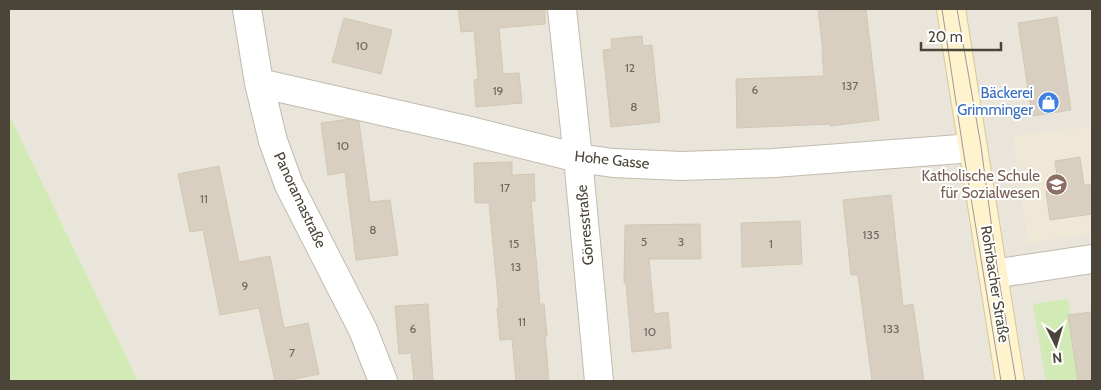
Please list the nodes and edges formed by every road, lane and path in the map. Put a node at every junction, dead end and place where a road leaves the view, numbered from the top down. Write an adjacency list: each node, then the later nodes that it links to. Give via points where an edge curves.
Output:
1 (247, 9): 4 (street, Panoramastraße)
2 (562, 9): 6 (street, Görresstraße)
3 (951, 9): 5 (main road, Rohrbacher Straße)
4 (259, 83): 6 (street, Hohe Gasse); 9 (street, Panoramastraße, via 273,141 289,185 363,330)
5 (973, 148): 6 (street, Hohe Gasse, via 774,163 682,166); 8 (main road, Rohrbacher Straße)
6 (578, 158): 10 (street, Görresstraße)
7 (1092, 259): 8 (street)
8 (993, 274): 11 (main road, Rohrbacher Straße)
9 (383, 381)
10 (600, 381)
11 (1010, 381)

